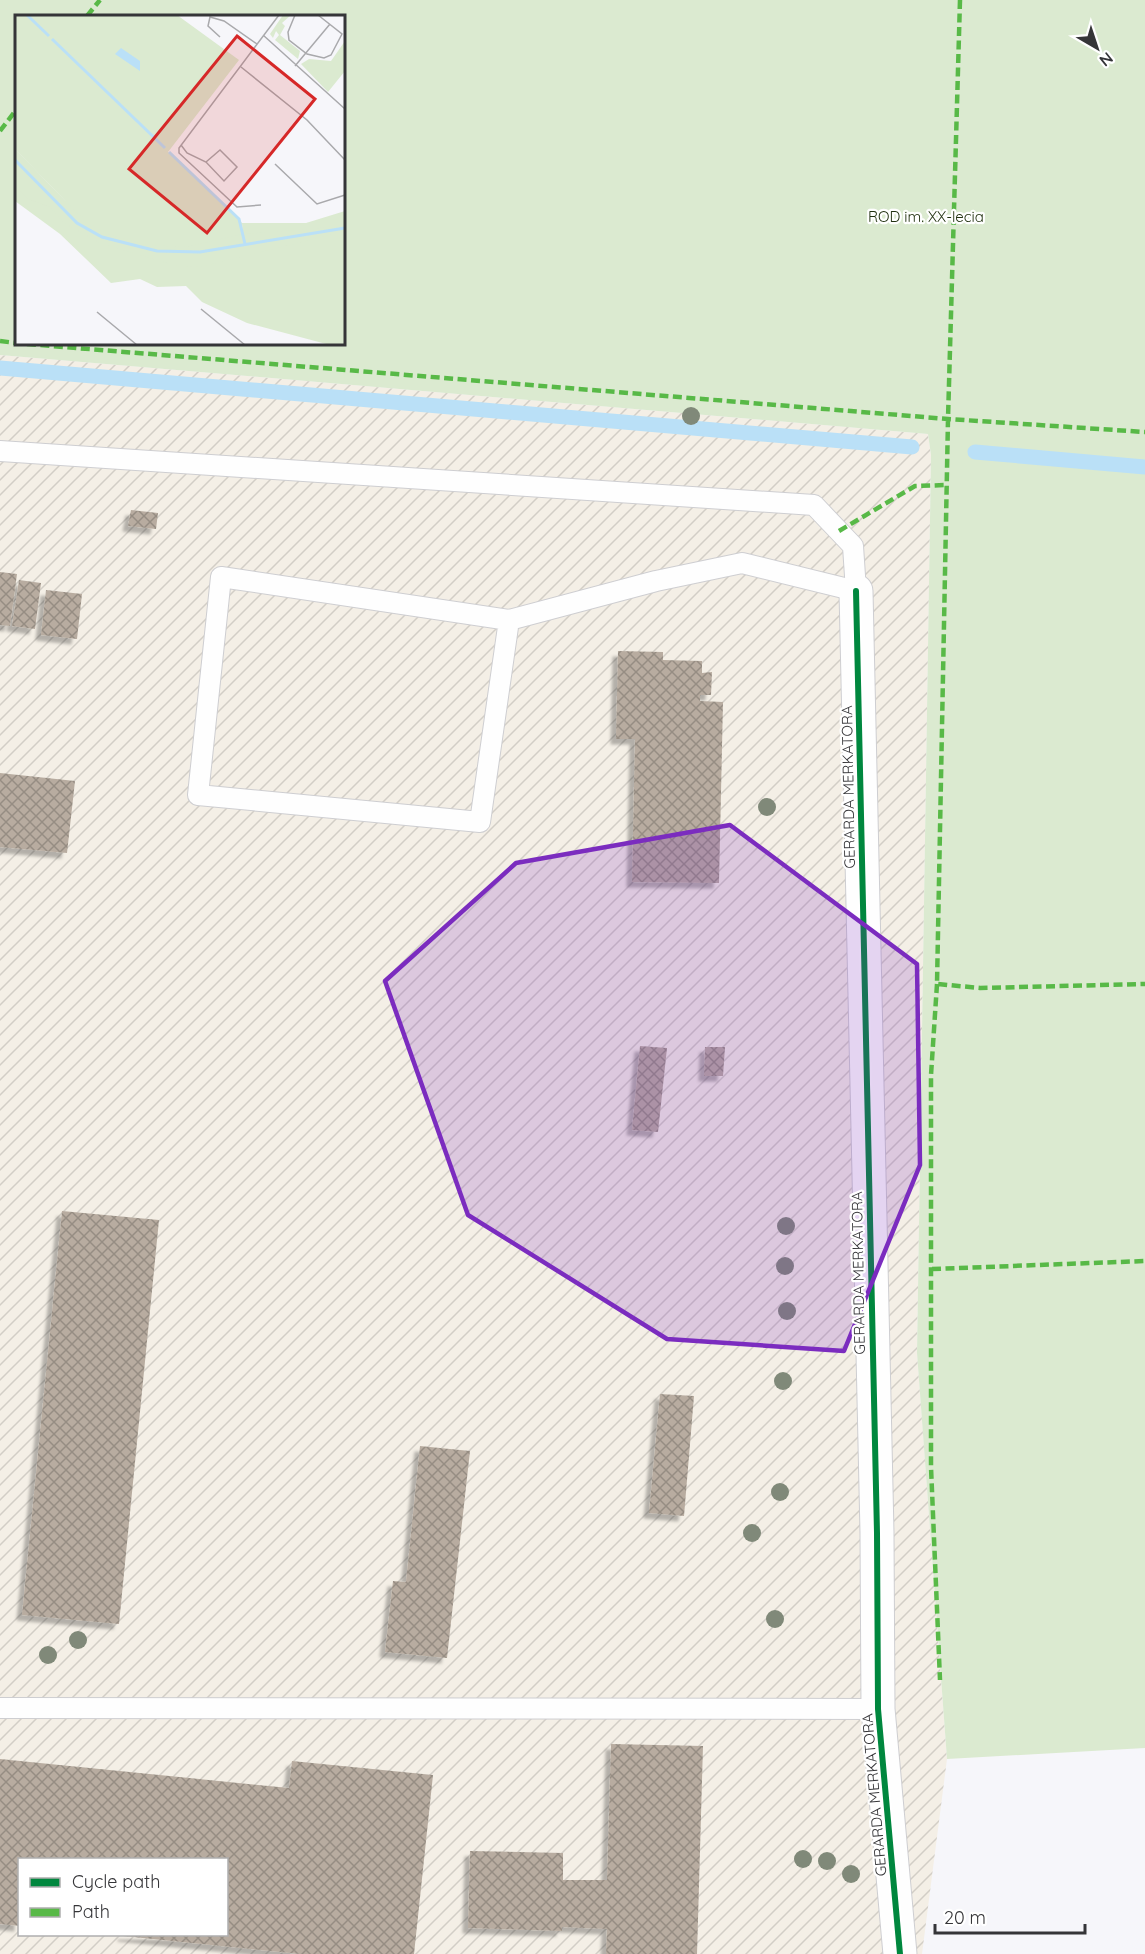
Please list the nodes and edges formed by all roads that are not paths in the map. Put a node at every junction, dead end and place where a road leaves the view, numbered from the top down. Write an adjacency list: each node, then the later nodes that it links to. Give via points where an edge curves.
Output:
1 (0, 451): 2 (lane, via 814,505 853,546)
2 (856, 591): 3 (lane, via 742,563 656,581); 5 (street, GERARDA MERKATORA)
3 (510, 620): 3 (lane, via 221,577 198,795 480,822)
4 (0, 1708): 5 (lane)
5 (878, 1709): 6 (street, GERARDA MERKATORA)
6 (900, 1954)

